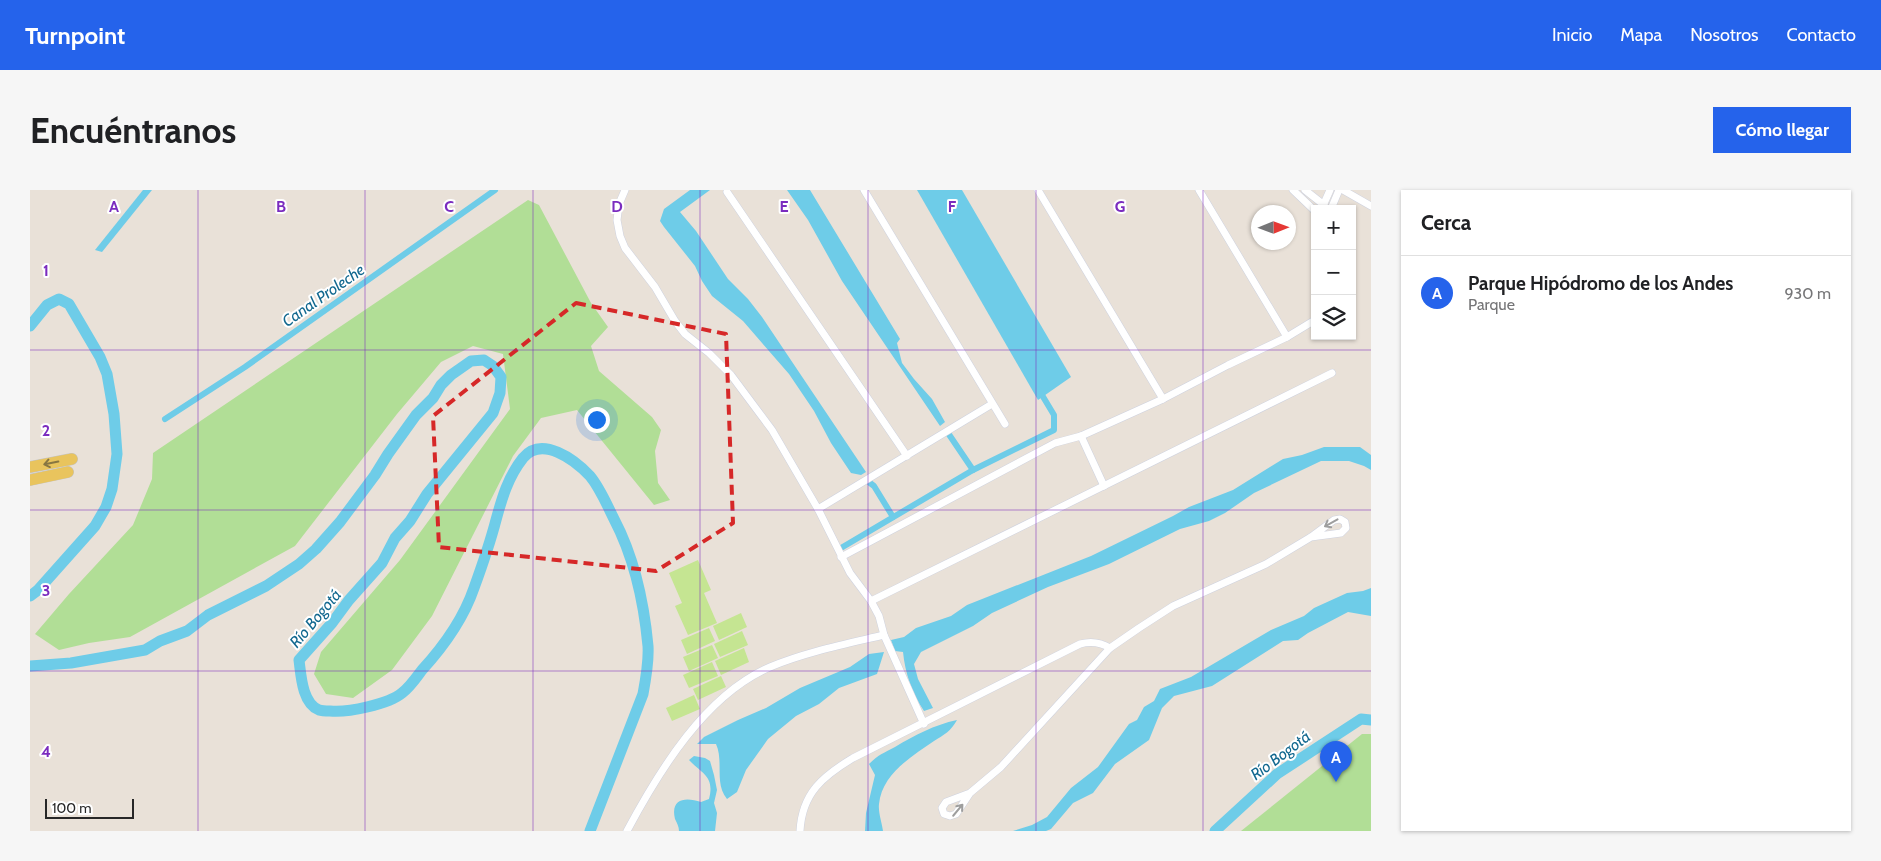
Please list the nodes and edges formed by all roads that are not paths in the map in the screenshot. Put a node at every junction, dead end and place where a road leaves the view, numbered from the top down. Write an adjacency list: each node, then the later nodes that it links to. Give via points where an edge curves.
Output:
1 (626, 190): 29 (street, via 619,204 617,220 625,248 655,287 680,328 731,375 754,404)
2 (864, 190): 20 (street)
3 (1038, 190): 19 (street)
4 (1199, 190): 17 (street)
5 (1293, 190): 15 (street)
6 (1305, 190): 11 (street)
7 (1330, 190): 12 (street)
8 (1339, 190): 13 (street)
9 (1343, 190): 14 (street)
10 (727, 192): 23 (street)
11 (1322, 205)
12 (1326, 205)
13 (1327, 205)
14 (1371, 206)
15 (1311, 208)
16 (1311, 322): 17 (street)
17 (1287, 337): 19 (street)
18 (1332, 373): 28 (street)
19 (1163, 399): 22 (street)
20 (992, 404): 21 (street); 23 (street)
21 (1005, 424)
22 (1081, 436): 28 (street); 31 (street, via 1055,443)
23 (906, 456): 29 (street)
24 (72, 459): 25 (main road, one-way to 25)
25 (30, 467)
26 (68, 472): 27 (main road)
27 (30, 480)
28 (1104, 486): 32 (street)
29 (818, 509): 31 (street)
30 (1311, 537): 34 (street, via 1266,564 1173,606)
31 (842, 557): 32 (street)
32 (871, 601): 33 (street)
33 (884, 635): 35 (street); 37 (street, via 793,659 740,683 697,722 642,802)
34 (1110, 648): 35 (street, via 1096,642 1080,644); 36 (street, via 1001,767)
35 (924, 724): 38 (street, via 831,772 805,804)
36 (970, 793)
37 (627, 831)
38 (800, 831)

